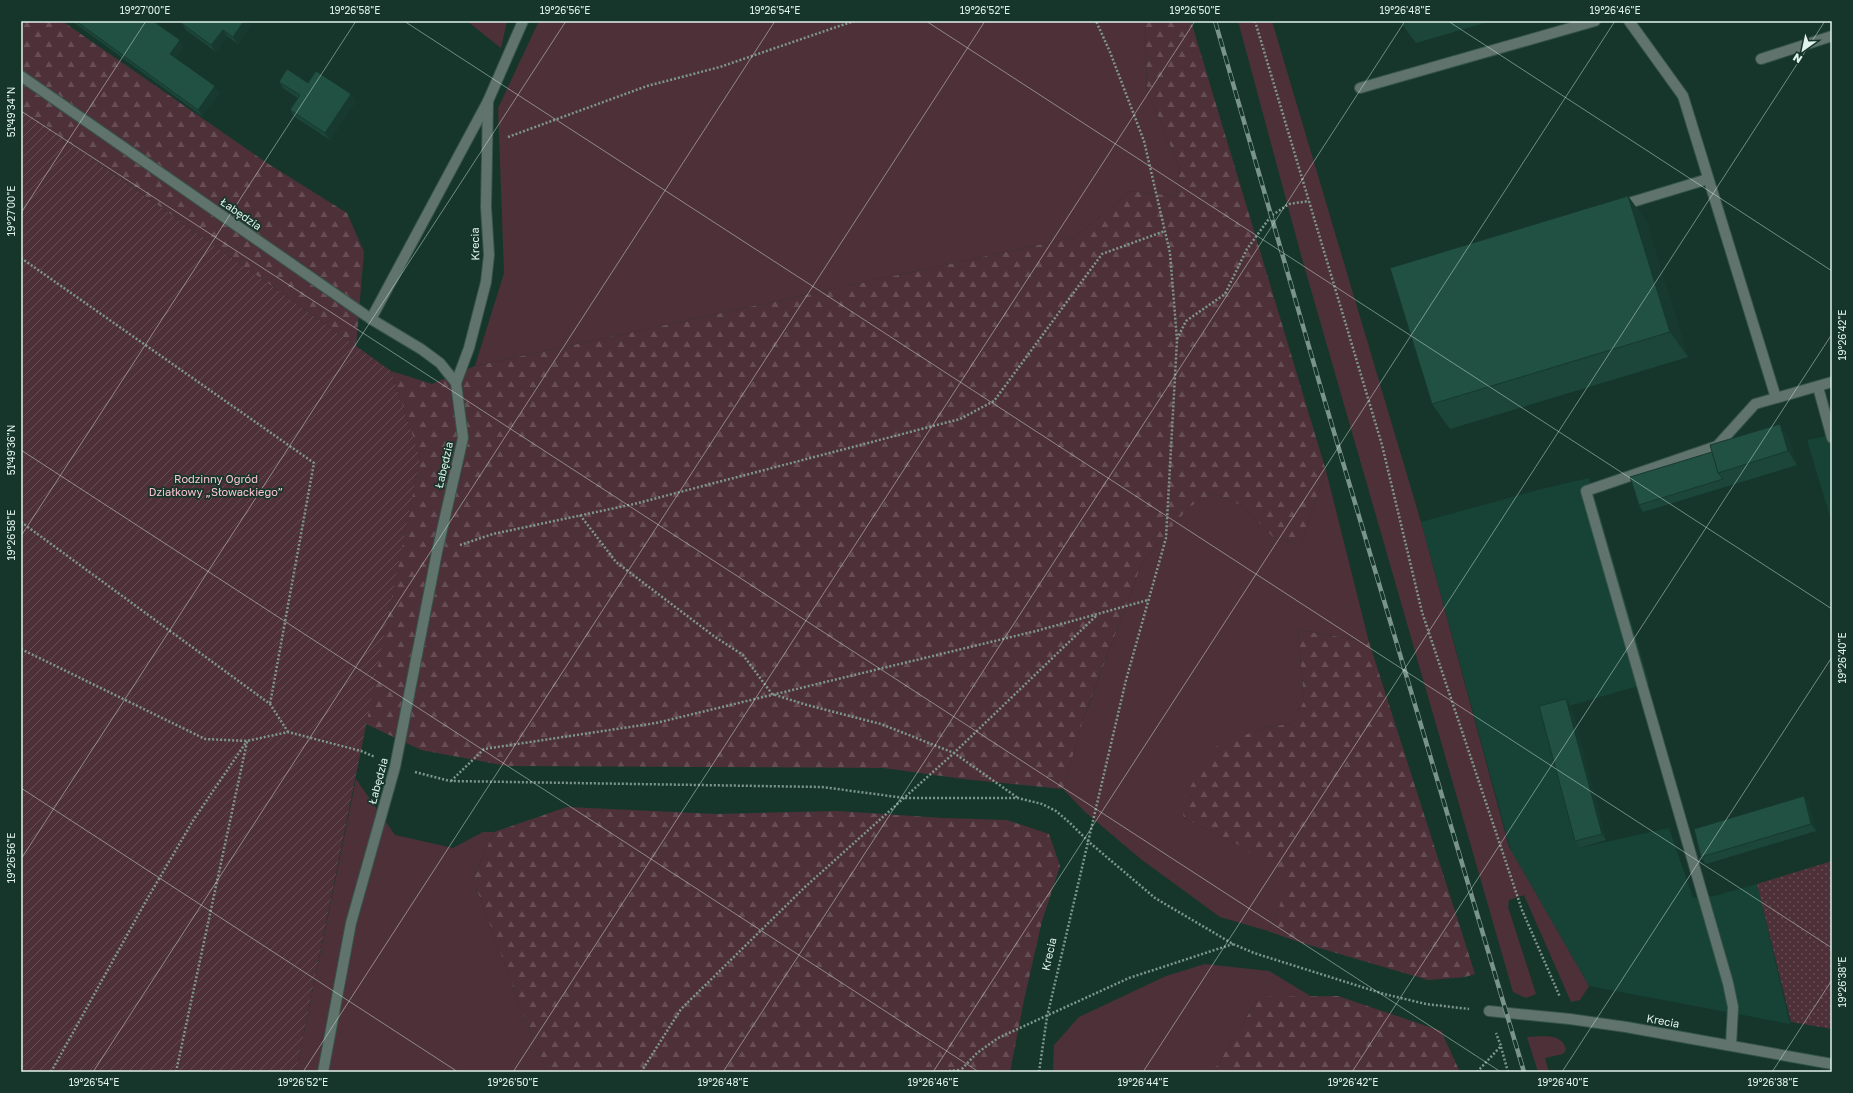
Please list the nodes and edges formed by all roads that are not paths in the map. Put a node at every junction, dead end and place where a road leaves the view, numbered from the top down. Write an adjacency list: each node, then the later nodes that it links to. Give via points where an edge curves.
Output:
1 (523, 21): 8 (street, Krecia)
2 (1595, 21): 7 (street)
3 (1629, 21): 9 (street, via 1683,96)
4 (1832, 36): 5 (street)
5 (1761, 59)
6 (21, 76): 11 (street, Łabędzia)
7 (1360, 88)
8 (488, 101): 11 (street, Krecia); 13 (street, Krecia, via 486,207 489,255 486,282 469,348)
9 (1708, 179): 10 (street); 15 (street)
10 (1606, 209)
11 (371, 319): 13 (street, Łabędzia, via 440,363)
12 (1832, 382): 14 (street)
13 (456, 383): 20 (street, Łabędzia, via 462,438 395,767 351,923)
14 (1818, 386): 15 (street); 16 (street)
15 (1776, 398): 18 (street, via 1755,404 1717,446 1586,491 1728,983 1733,1007)
16 (1832, 438)
17 (1489, 1011): 18 (street, Krecia, via 1570,1019)
18 (1731, 1045): 19 (street, Krecia)
19 (1832, 1064)
20 (323, 1072)

